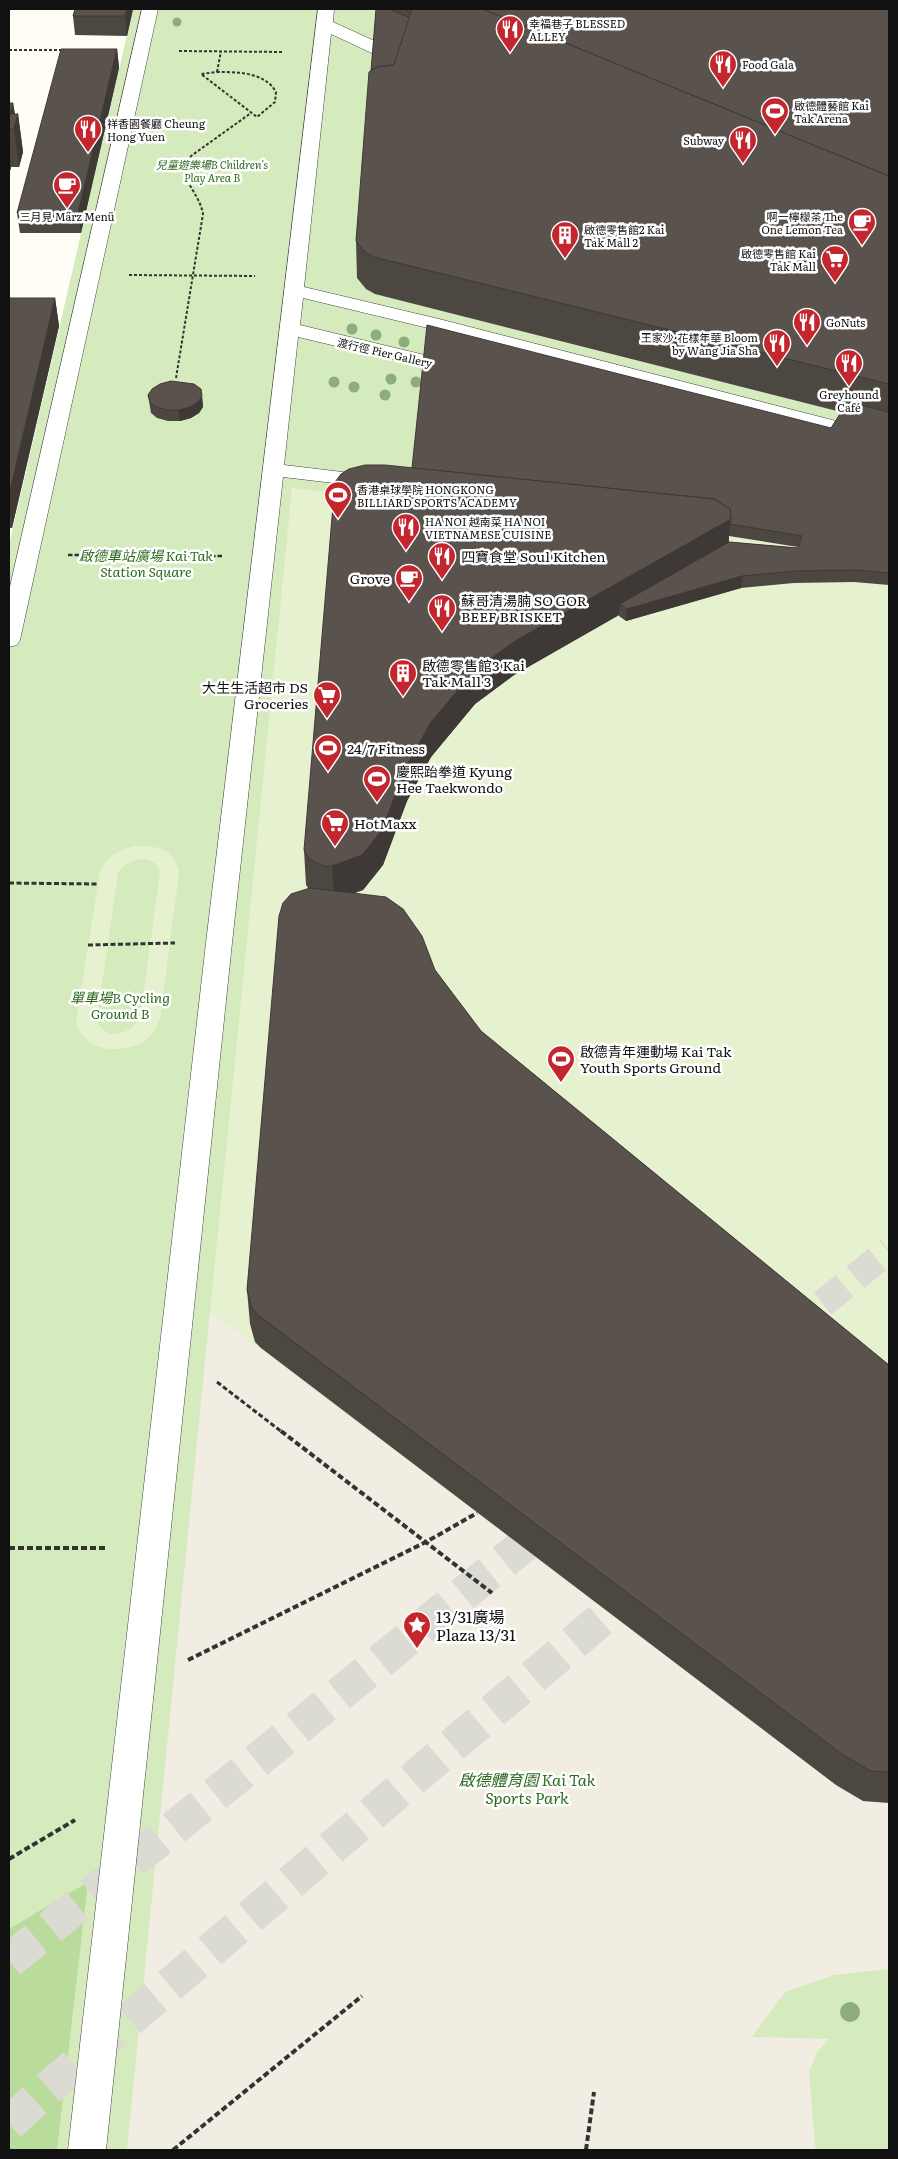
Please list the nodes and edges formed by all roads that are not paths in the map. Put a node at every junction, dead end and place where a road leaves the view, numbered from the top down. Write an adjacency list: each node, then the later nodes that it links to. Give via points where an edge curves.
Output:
1 (150, 9): 10 (street)
2 (325, 17): 3 (street); 4 (street)
3 (382, 52)
4 (295, 283): 5 (street); 7 (street, via 432,323)
5 (290, 329): 6 (street, 渡行徑 Pier Gallery); 8 (street)
6 (474, 373)
7 (837, 427)
8 (273, 470): 9 (street); 11 (street)
9 (392, 484)
10 (9, 640)
11 (86, 2150)

